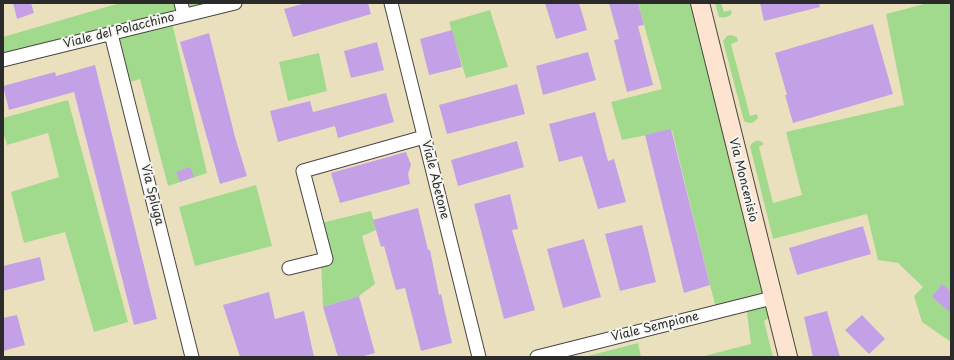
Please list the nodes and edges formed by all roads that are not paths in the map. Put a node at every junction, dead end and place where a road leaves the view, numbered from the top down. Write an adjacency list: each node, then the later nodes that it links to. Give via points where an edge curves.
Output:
1 (235, 3): 4 (street, Viale del Polacchino)
2 (391, 3): 7 (street, Viale Abetone)
3 (700, 3): 9 (main road, Via Moncenisio)
4 (182, 9): 5 (street, Viale del Polacchino)
5 (111, 34): 6 (street, Viale del Polacchino); 10 (street, Via Spluga)
6 (3, 60)
7 (424, 137): 8 (street, via 303,171 326,259); 11 (street, Viale Abetone)
8 (289, 268)
9 (772, 298): 12 (street, Viale Sempione); 13 (main road, Via Moncenisio)
10 (192, 357)
11 (479, 357)
12 (537, 357)
13 (788, 357)

